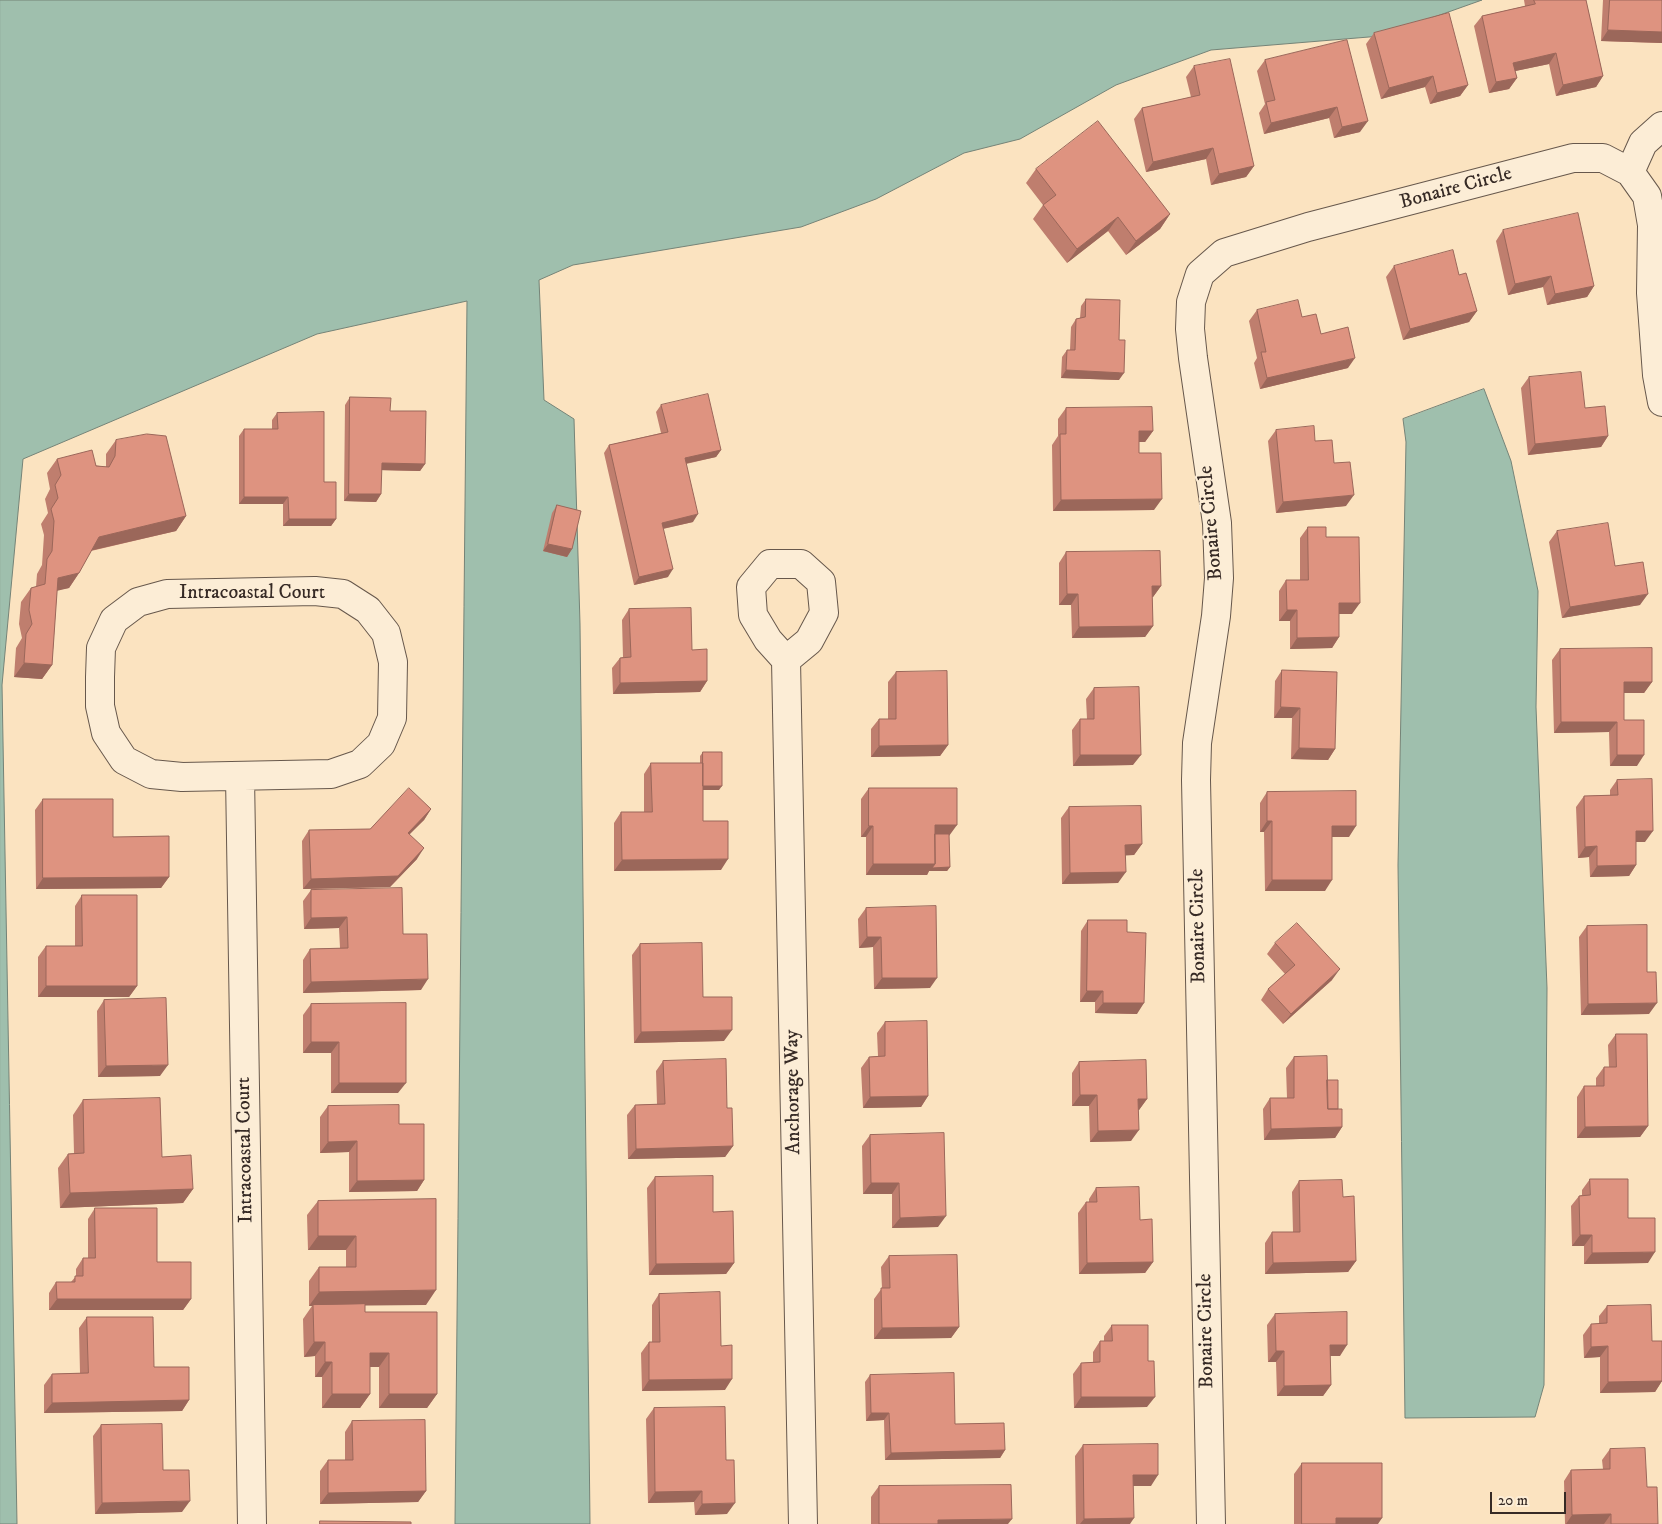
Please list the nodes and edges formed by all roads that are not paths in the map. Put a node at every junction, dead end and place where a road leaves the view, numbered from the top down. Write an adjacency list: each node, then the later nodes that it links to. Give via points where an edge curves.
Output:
1 (1662, 126): 2 (street, via 1643,143)
2 (1630, 172): 3 (street, Bonaire Circle, via 1647,196 1652,225 1651,293); 8 (street, Bonaire Circle, via 1603,158 1573,158 1308,228 1224,253 1200,274 1191,302 1190,330 1217,523 1219,578 1197,743 1196,780)
3 (1662, 402)
4 (786, 660): 7 (street, Anchorage Way)
5 (240, 776): 5 (street, Intracoastal Court, via 331,774 360,764 381,744 392,718 393,662 386,632 368,610 343,594 167,594 138,602 114,620 102,648 100,706 106,733 124,760 151,774); 6 (street, Intracoastal Court)
6 (252, 1524)
7 (803, 1524)
8 (1210, 1524)

